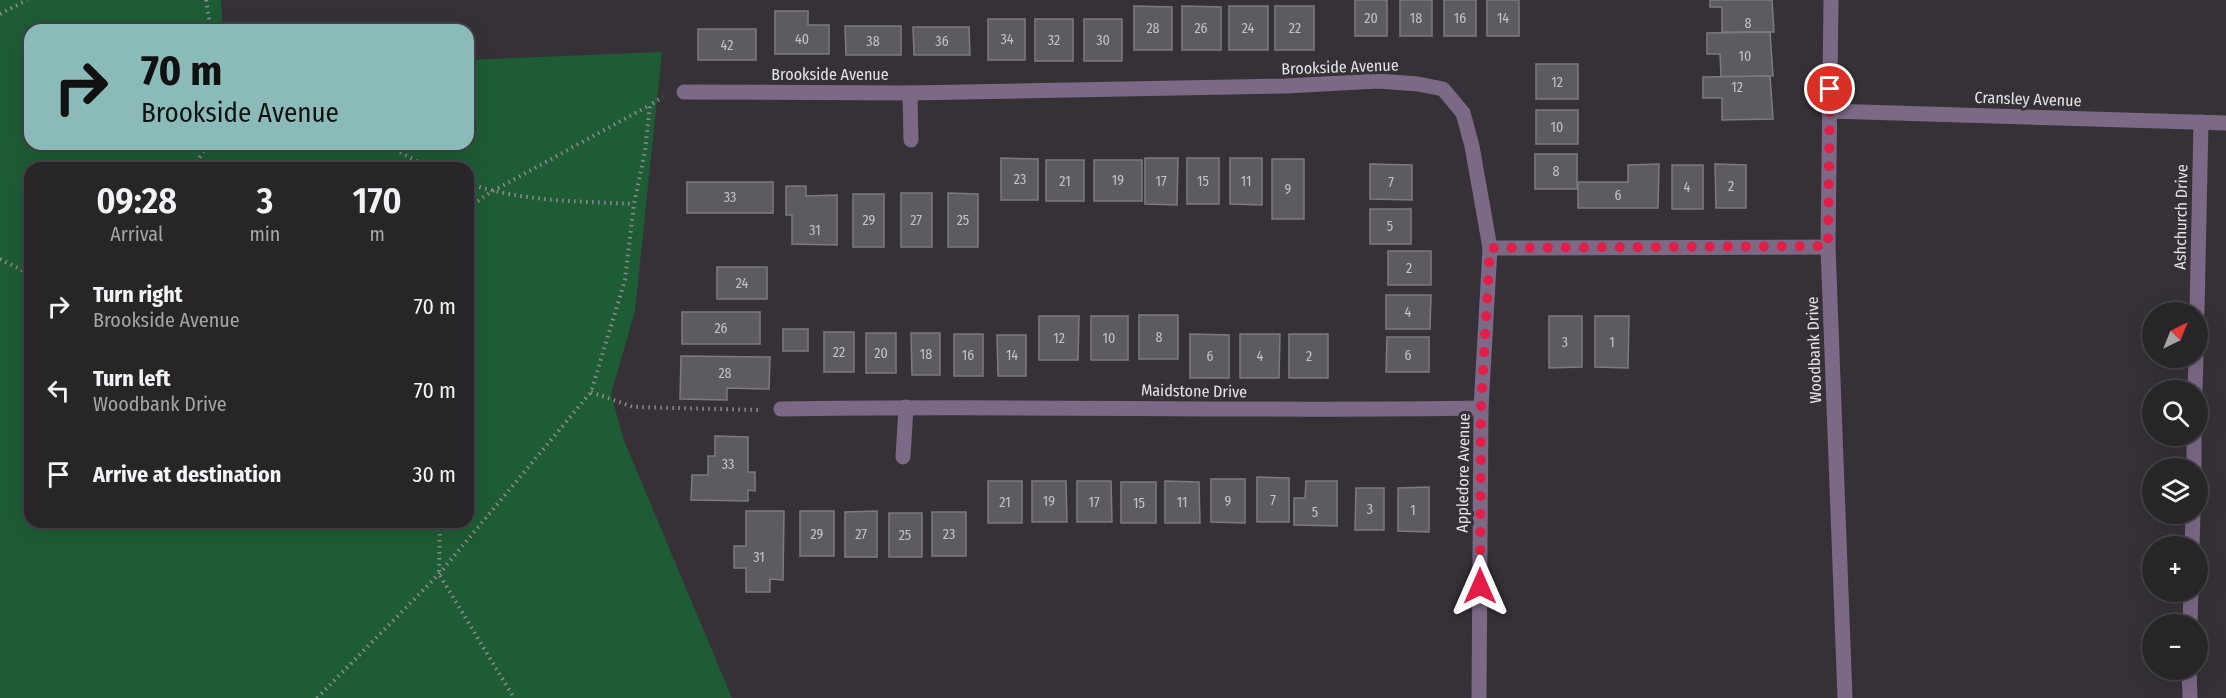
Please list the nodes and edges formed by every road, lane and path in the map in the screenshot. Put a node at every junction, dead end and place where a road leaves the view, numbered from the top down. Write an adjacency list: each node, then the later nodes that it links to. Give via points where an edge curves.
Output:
1 (27, 0): 4 (path)
2 (206, 0): 5 (path)
3 (1831, 0): 9 (street, Woodbank Drive)
4 (0, 14)
5 (210, 24)
6 (684, 92): 7 (street, Brookside Avenue); 8 (path, via 659,98)
7 (910, 93): 12 (street, Brookside Avenue); 20 (street, Brookside Avenue, via 1286,87 1378,81 1443,89 1463,113)
8 (650, 105): 16 (path); 18 (path)
9 (1829, 111): 10 (street, Cransley Avenue); 19 (street, Woodbank Drive)
10 (2201, 122): 11 (street, Cransley Avenue); 23 (street, Ashchurch Drive)
11 (2226, 123)
12 (911, 140)
13 (396, 150): 14 (path)
14 (418, 162)
15 (474, 185): 16 (path)
16 (491, 192): 17 (path); 18 (path)
17 (474, 204)
18 (634, 204): 24 (path, via 625,280)
19 (1828, 246): 20 (street); 35 (street, Woodbank Drive)
20 (1490, 248): 26 (street, Appledore Avenue)
21 (0, 260): 22 (path)
22 (24, 270)
23 (2197, 302)
24 (591, 392): 27 (path, via 633,407); 30 (path)
25 (906, 407): 26 (street, Maidstone Drive); 27 (street, Maidstone Drive); 28 (street)
26 (1481, 408): 34 (street, Appledore Avenue)
27 (781, 410)
28 (903, 457)
29 (440, 528): 30 (path)
30 (439, 574): 32 (path); 33 (path)
31 (2189, 680): 36 (street)
32 (317, 698)
33 (514, 698)
34 (1479, 698)
35 (1845, 698)
36 (2190, 698)

